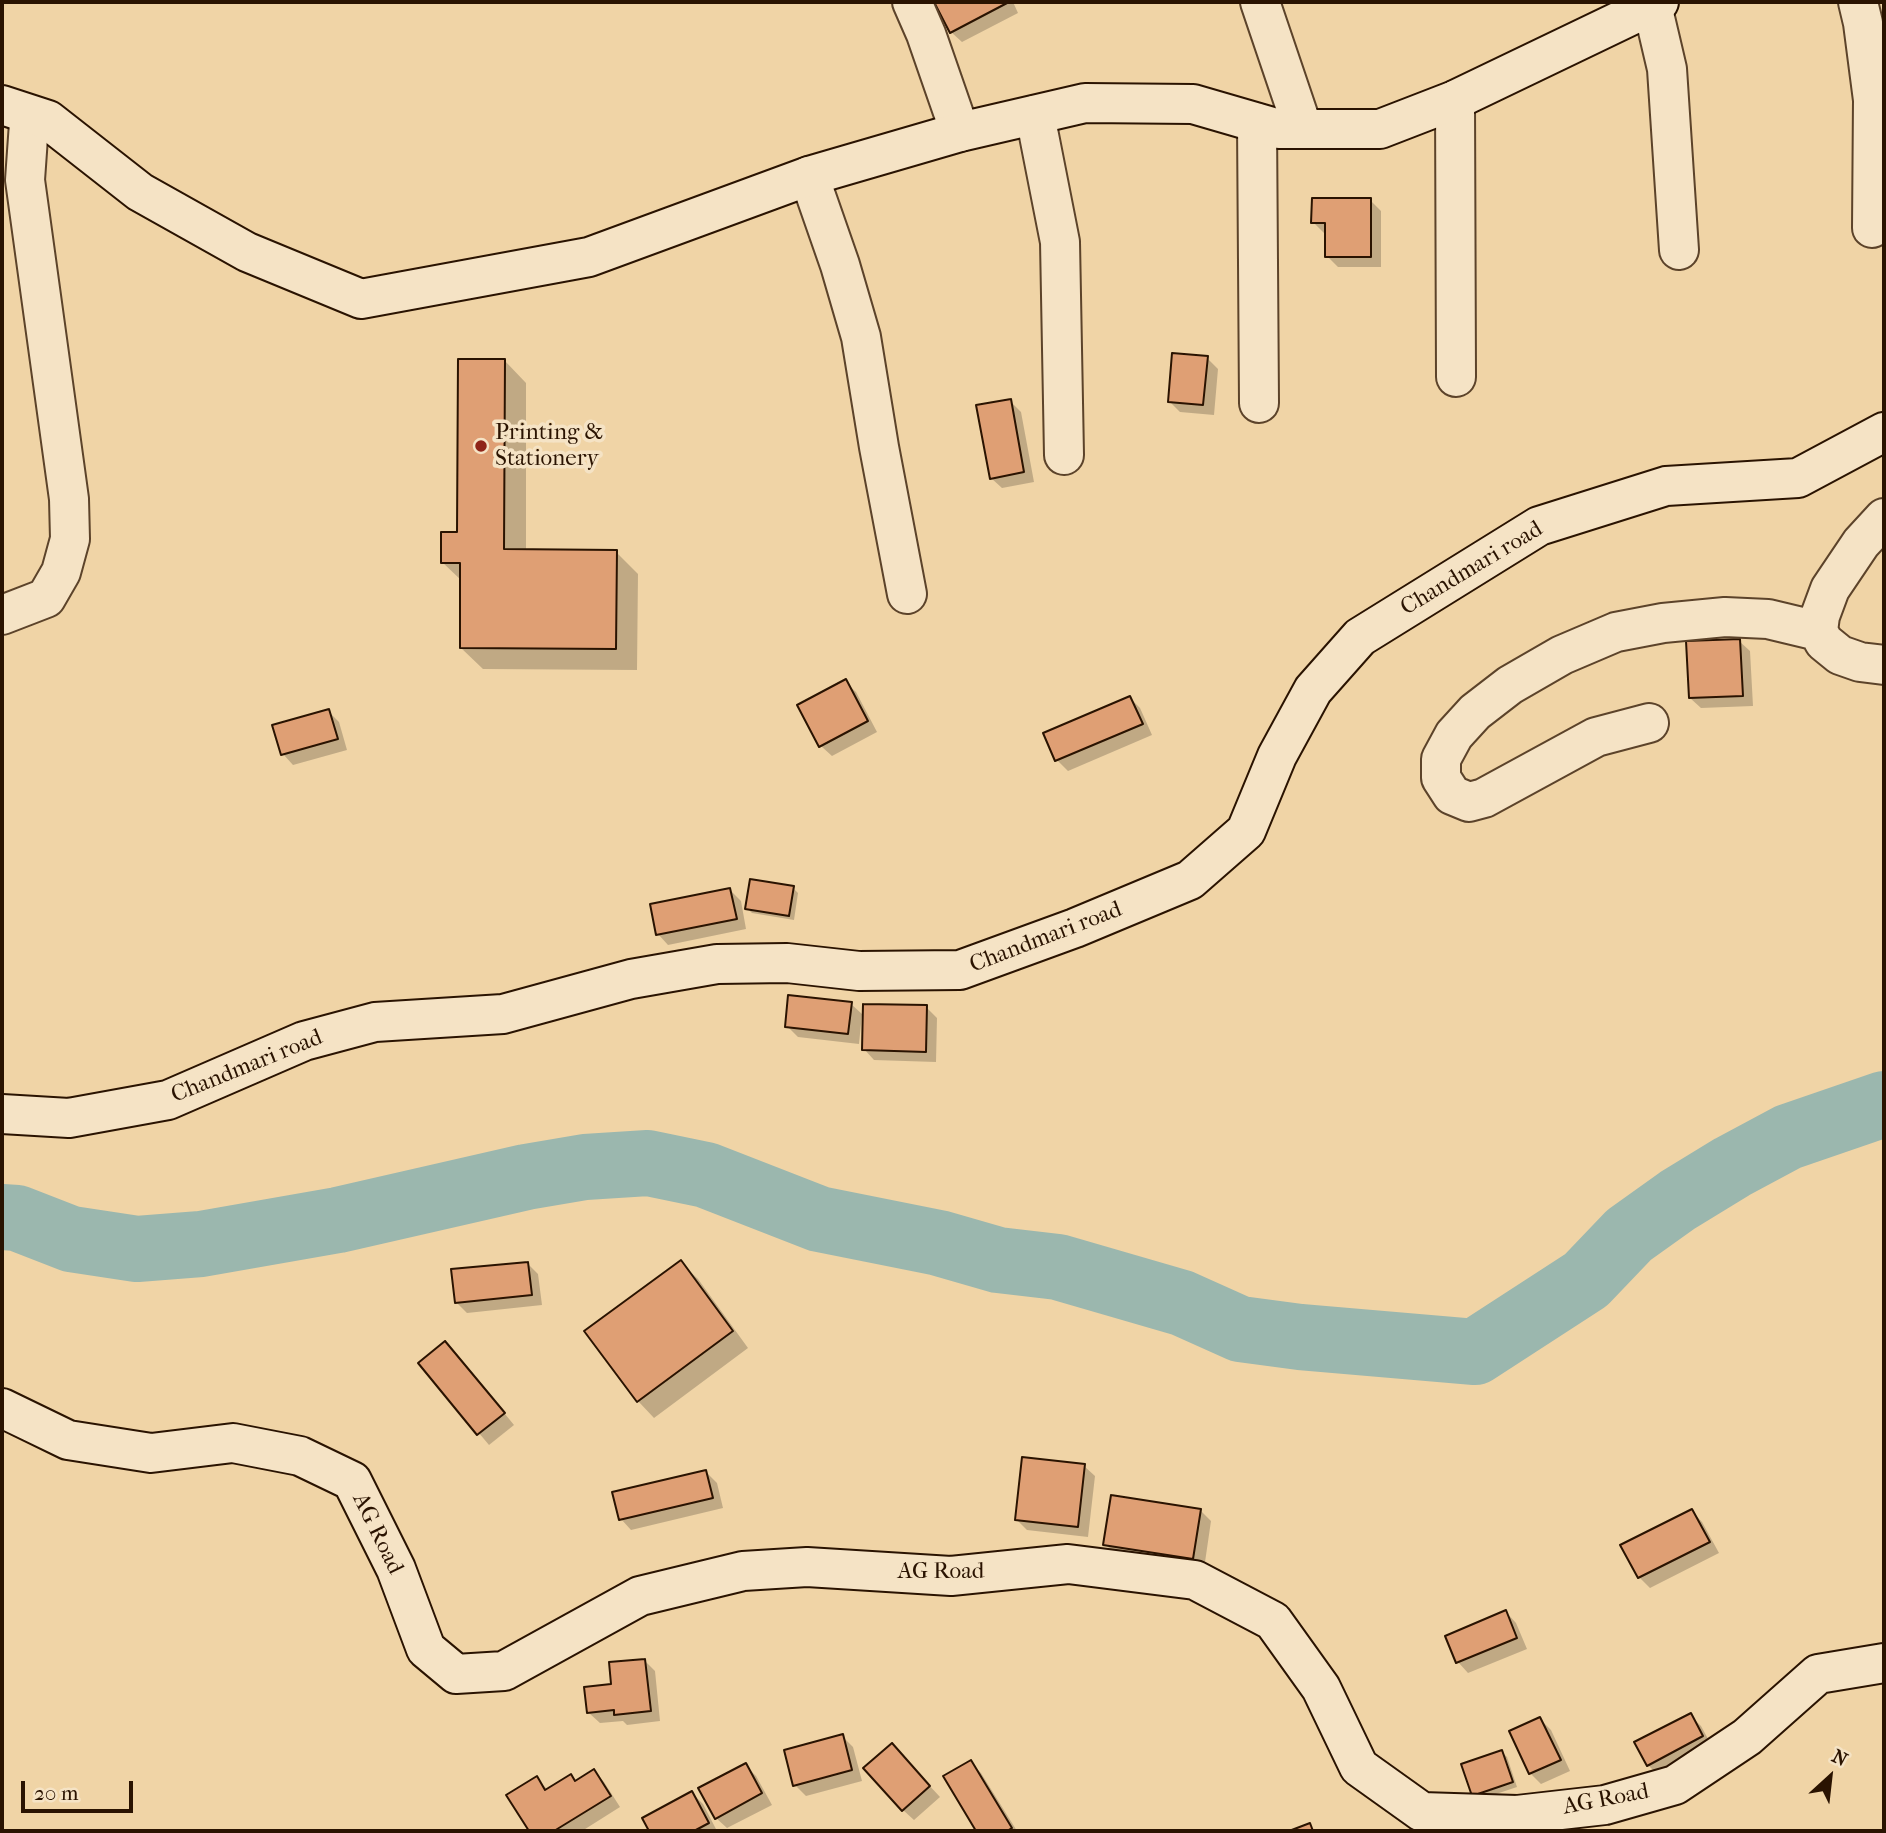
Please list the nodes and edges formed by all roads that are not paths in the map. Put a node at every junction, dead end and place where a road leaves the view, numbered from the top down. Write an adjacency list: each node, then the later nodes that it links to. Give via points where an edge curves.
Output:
1 (912, 2): 10 (street)
2 (1260, 2): 9 (street)
3 (1858, 2): 12 (street, via 1873,100)
4 (1656, 4): 5 (street); 13 (street, via 1667,69)
5 (1455, 100): 9 (street, via 1380,129); 14 (street)
6 (1035, 115): 8 (street, via 1085,103 1193,104); 10 (street); 17 (street, via 1060,242)
7 (20, 119): 11 (street, via 247,252 361,299 589,257); 20 (street, via 69,499 70,539 61,572 46,598)
8 (1257, 123): 9 (street); 15 (street)
9 (1303, 129)
10 (960, 132): 11 (street)
11 (809, 176): 19 (street, via 862,337)
12 (1872, 228)
13 (1679, 250)
14 (1456, 377)
15 (1259, 403)
16 (1884, 432): 24 (street, Chandmari road, via 1798,478 1666,486 1539,526 1360,637 1313,690 1277,756 1246,831 1190,880 973,966 859,971 787,963 717,964 631,979 503,1014 375,1021 304,1041 168,1100 69,1118)
17 (1064, 456)
18 (1884, 518): 21 (street, via 1830,589)
19 (907, 594)
20 (2, 615)
21 (1818, 631): 22 (street, via 1840,655); 23 (street, via 1768,619 1725,617 1616,632 1552,661 1475,712 1454,735 1441,759 1441,778 1452,796 1469,802 1596,737)
22 (1884, 665)
23 (1649, 723)
24 (2, 1114)
25 (2, 1408): 26 (street, AG Road, via 68,1440 151,1453 233,1443 300,1456 352,1481 396,1569 426,1649 456,1674 504,1671 640,1596 743,1571 807,1567 951,1576 1068,1564 1195,1580 1273,1621 1321,1688 1359,1767 1422,1812 1517,1815 1605,1805 1675,1785 1746,1737 1818,1674)
26 (1884, 1663)

